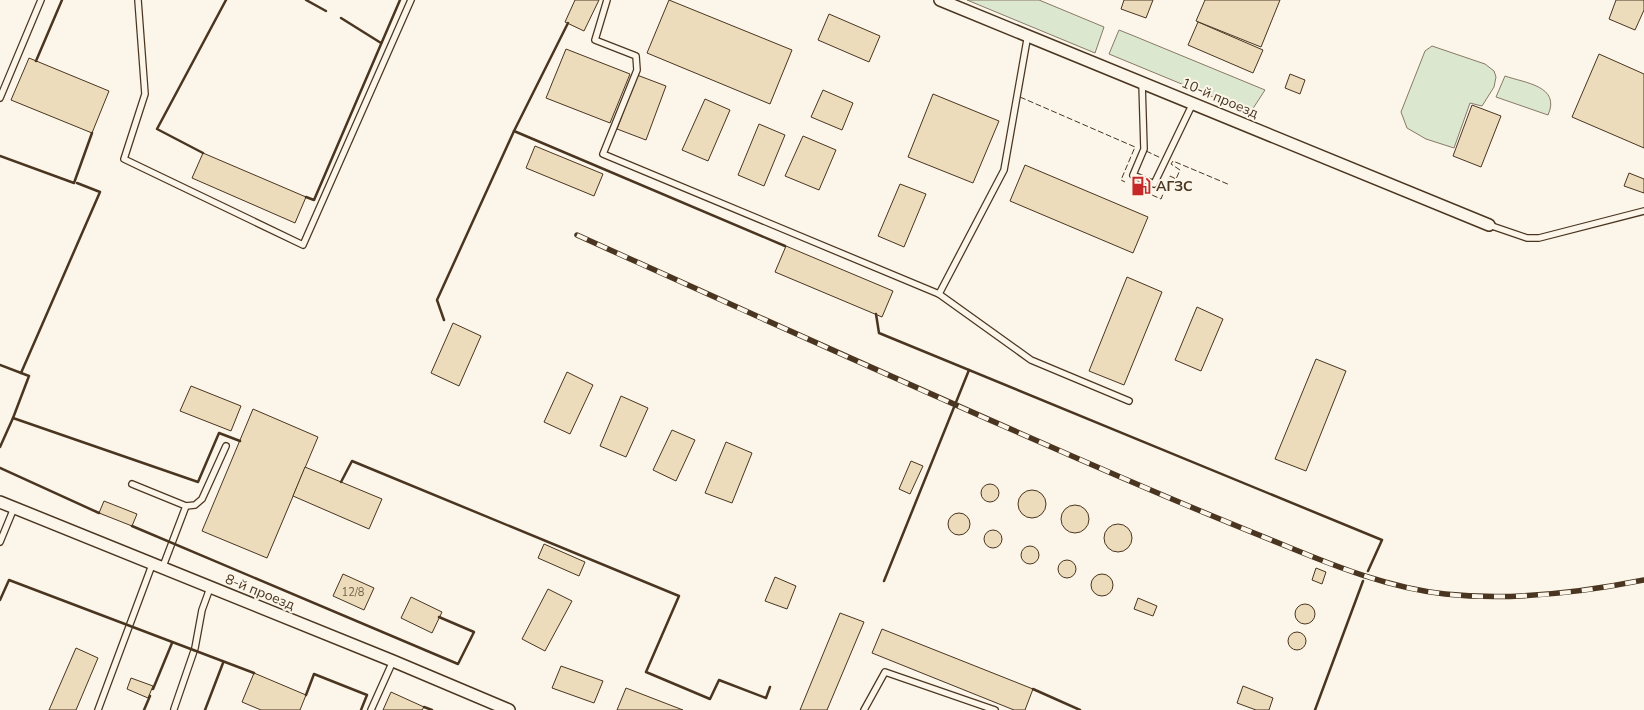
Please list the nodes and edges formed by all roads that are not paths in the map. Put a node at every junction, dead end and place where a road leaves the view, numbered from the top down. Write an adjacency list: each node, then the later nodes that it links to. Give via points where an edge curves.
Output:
1 (41, 0): 8 (lane)
2 (138, 0): 3 (lane, via 145,94 124,158 303,246)
3 (411, 0)
4 (607, 0): 12 (lane, via 595,40 636,56 637,70 603,154)
5 (940, 0): 6 (street, 10-й проезд)
6 (1028, 34): 7 (street, 10-й проезд); 12 (lane, via 1004,170)
7 (1142, 81): 9 (street, 10-й проезд); 9 (lane, via 1144,149 1132,175 1154,184)
8 (0, 98)
9 (1193, 103): 11 (street, 10-й проезд)
10 (1644, 211): 11 (lane, via 1539,238 1527,238)
11 (1489, 225)
12 (938, 294): 13 (lane, via 1031,360)
13 (1129, 401)
14 (226, 446): 17 (lane, via 202,499 195,505)
15 (132, 484): 17 (lane)
16 (0, 502): 18 (street, 8-й проезд)
17 (186, 506): 20 (lane)
18 (14, 508): 19 (lane); 20 (street, 8-й проезд)
19 (0, 542)
20 (157, 567): 21 (street, 8-й проезд); 24 (lane)
21 (210, 588): 22 (street, 8-й проезд); 23 (lane, via 195,648)
22 (393, 660): 25 (lane); 26 (street, 8-й проезд)
23 (174, 709)
24 (98, 710)
25 (372, 710)
26 (509, 710)
27 (864, 710): 28 (lane, via 885,672)
28 (995, 710)

